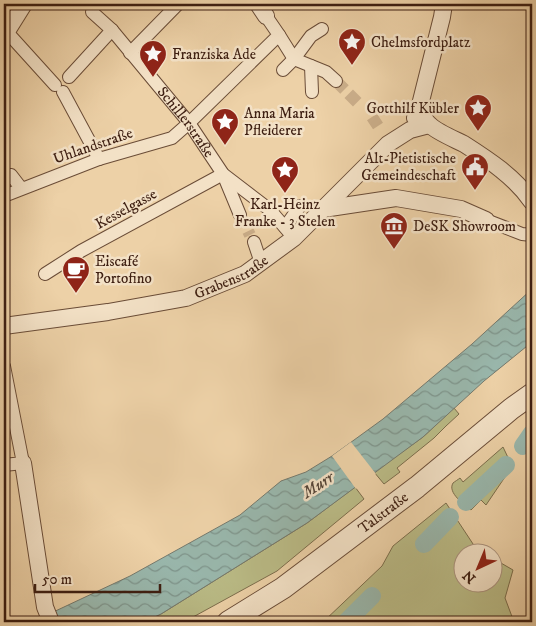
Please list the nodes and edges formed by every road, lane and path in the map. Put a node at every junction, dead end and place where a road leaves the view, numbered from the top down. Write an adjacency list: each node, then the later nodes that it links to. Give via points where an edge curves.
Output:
1 (24, 4): 8 (street)
2 (178, 4): 10 (street)
3 (444, 4): 17 (street)
4 (262, 10): 9 (street)
5 (92, 12): 7 (street, Schillerstraße)
6 (322, 29): 11 (street, via 311,36)
7 (112, 30): 10 (street, Schillerstraße); 16 (street, via 69,77 58,77 55,82)
8 (5, 34): 16 (street)
9 (278, 35): 11 (street); 18 (street, Uhlandstraße, via 228,91)
10 (130, 53): 18 (street, Schillerstraße)
11 (294, 59): 12 (street); 13 (street)
12 (311, 66): 14 (street, via 326,72); 15 (street)
13 (283, 70)
14 (336, 81)
15 (313, 87)
16 (59, 88): 21 (street)
17 (419, 108): 19 (street); 20 (street)
18 (190, 123): 21 (street, Uhlandstraße, via 172,138); 22 (street, Schillerstraße)
19 (429, 124): 20 (street, Grabenstraße); 26 (street, via 492,162)
20 (410, 130): 28 (street, Grabenstraße, via 388,144)
21 (99, 159): 24 (street, Uhlandstraße)
22 (223, 174): 29 (street); 31 (street, Schillerstraße, via 270,210); 35 (street, Kesselgasse)
23 (11, 175): 24 (street)
24 (21, 188): 25 (street, Uhlandstraße)
25 (4, 196)
26 (532, 202)
27 (300, 206): 31 (street)
28 (323, 209): 30 (street, via 396,198 461,210); 31 (street, Grabenstraße)
29 (240, 215)
30 (486, 220): 32 (street)
31 (289, 233): 34 (street, Grabenstraße)
32 (532, 235)
33 (254, 242): 34 (street)
34 (261, 263): 36 (street, Grabenstraße, via 245,274 186,298)
35 (44, 274)
36 (4, 326)
37 (4, 366): 39 (street)
38 (532, 394): 42 (street, Talstraße, via 417,487 283,588)
39 (23, 463): 40 (street); 41 (street)
40 (4, 465)
41 (48, 616)
42 (228, 622)

